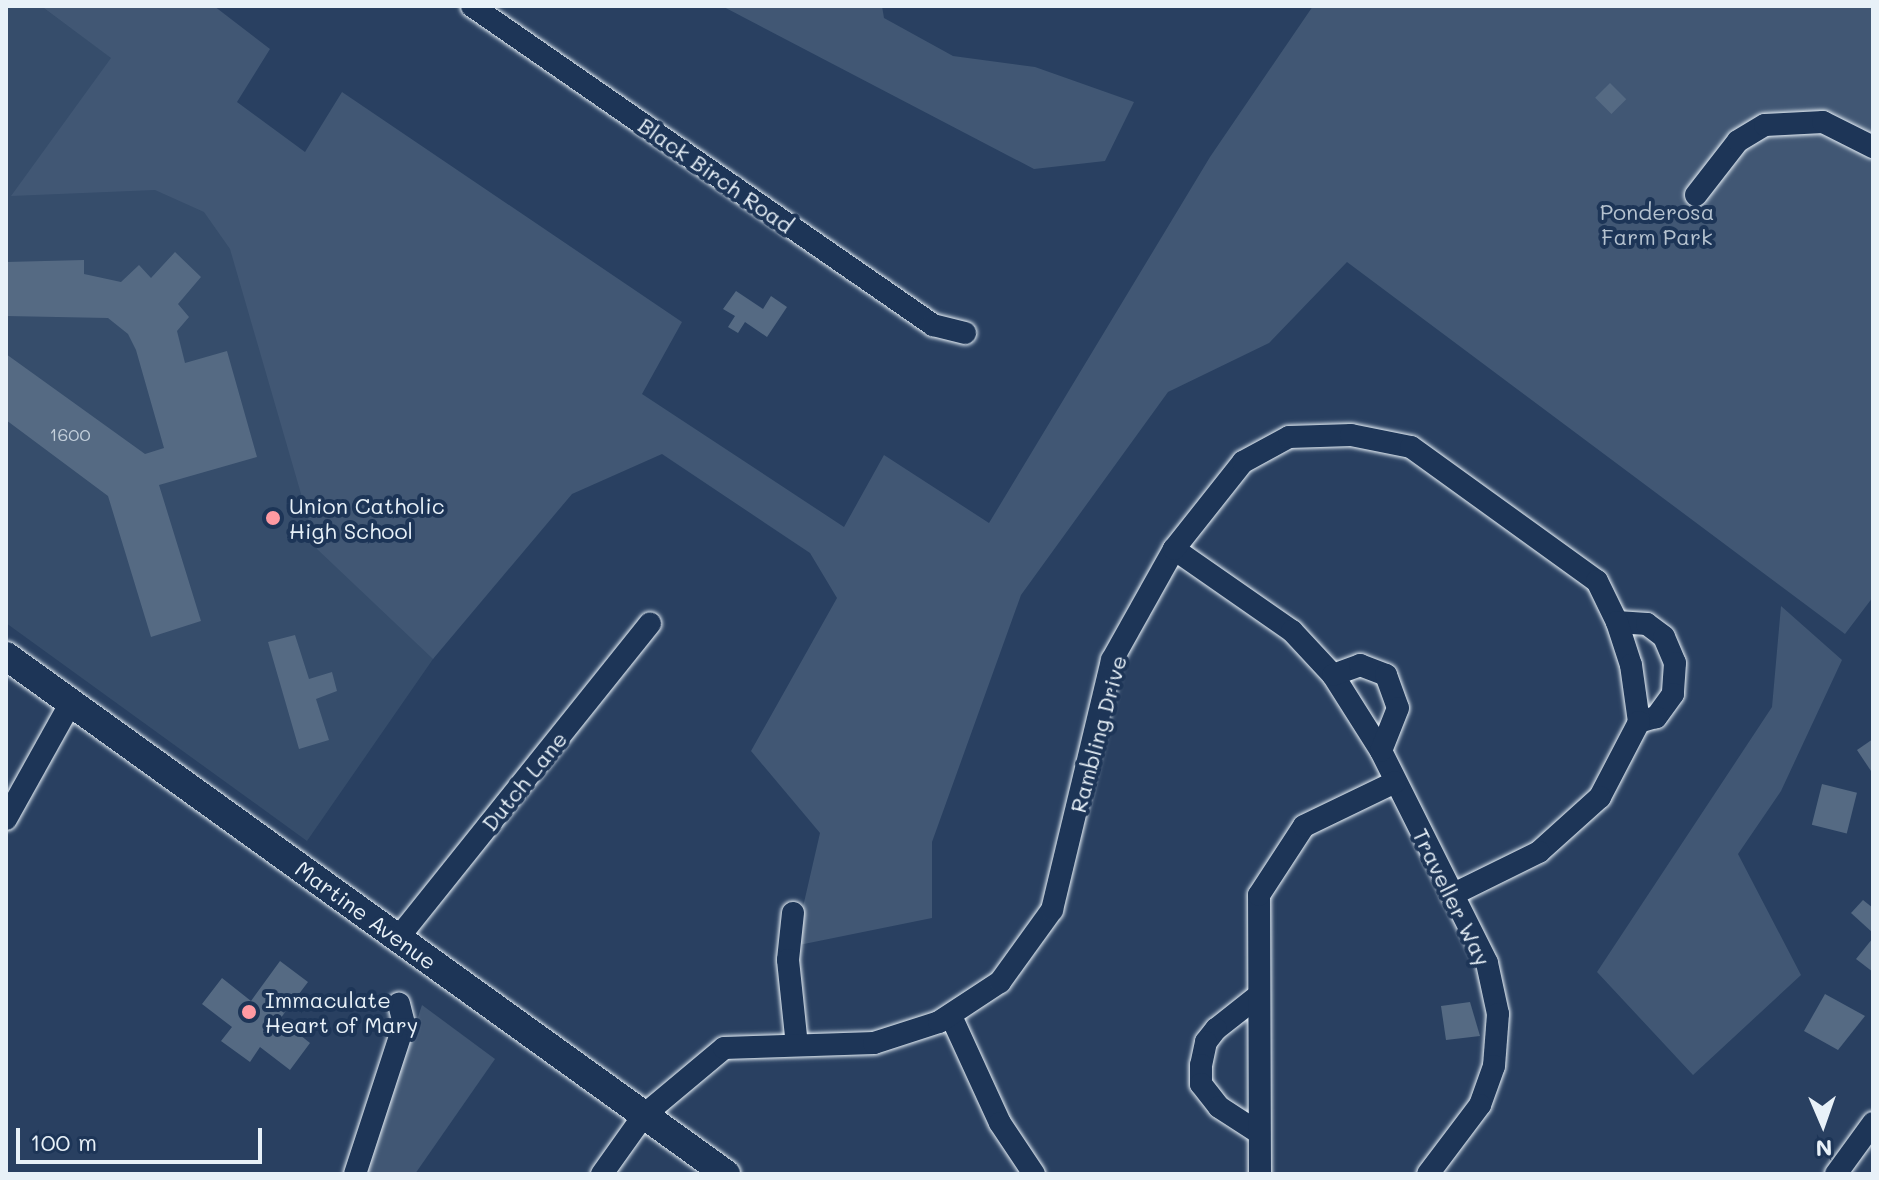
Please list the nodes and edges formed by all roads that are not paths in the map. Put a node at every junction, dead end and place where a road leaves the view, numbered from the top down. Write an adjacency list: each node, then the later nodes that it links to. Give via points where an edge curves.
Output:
1 (472, 6): 4 (street, Black Birch Road, via 933,325)
2 (1873, 147): 3 (street, via 1823,122 1765,125 1738,141)
3 (1696, 195)
4 (965, 333)
5 (1174, 549): 6 (street, Rambling Drive, via 1243,462 1289,437 1351,435 1411,447 1597,581); 9 (street, Traveller Way, via 1292,631); 20 (street, Rambling Drive, via 1112,660 1052,910 1000,982)
6 (1617, 622): 11 (street, Rambling Drive, via 1631,665); 11 (street, via 1647,624 1664,637 1675,663 1673,694 1656,717)
7 (650, 624): 17 (street, Dutch Lane)
8 (6, 656): 10 (main road, Martine Avenue)
9 (1333, 675): 12 (street, Traveller Way); 12 (street, via 1360,665 1386,675 1398,708)
10 (71, 702): 14 (street); 17 (main road, Martine Avenue)
11 (1639, 722): 15 (street, via 1600,797 1539,852)
12 (1381, 751): 13 (street, Traveller Way)
13 (1395, 782): 15 (street, Traveller Way); 18 (street, via 1304,826 1259,895)
14 (6, 819)
15 (1452, 895): 30 (street, Traveller Way, via 1487,963 1498,1014 1495,1053 1480,1105)
16 (793, 913): 21 (street, via 788,960)
17 (398, 938): 22 (main road, Martine Avenue)
18 (1258, 996): 24 (street); 24 (street, via 1206,1042 1201,1084 1219,1107)
19 (399, 1004): 25 (street, via 404,1024)
20 (951, 1016): 21 (street, Rambling Drive, via 874,1043); 28 (street, via 1000,1123)
21 (797, 1045): 22 (street, Rambling Drive, via 724,1048)
22 (644, 1115): 26 (street, Rambling Drive); 27 (main road, Martine Avenue)
23 (1873, 1123): 31 (street)
24 (1259, 1133): 29 (street)
25 (355, 1174)
26 (602, 1174)
27 (726, 1174)
28 (1034, 1174)
29 (1260, 1174)
30 (1428, 1174)
31 (1836, 1174)

